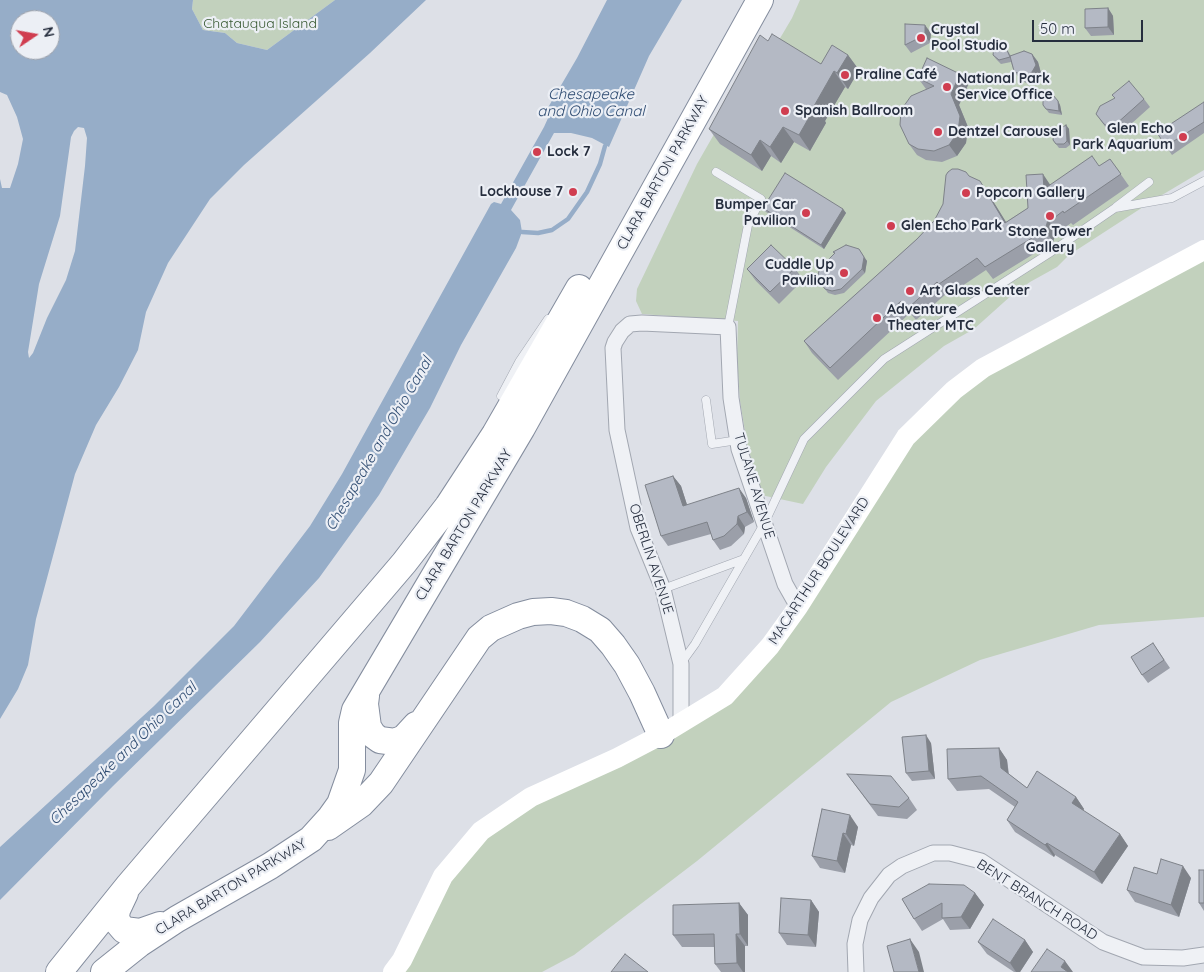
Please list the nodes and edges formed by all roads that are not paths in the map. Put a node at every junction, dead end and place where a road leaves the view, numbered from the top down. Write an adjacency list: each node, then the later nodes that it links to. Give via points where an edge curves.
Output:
1 (741, 0): 8 (highway, CLARA BARTON PARKWAY)
2 (760, 0): 20 (highway, CLARA BARTON PARKWAY, via 522,428)
3 (716, 172): 10 (lane, via 761,198 748,225)
4 (1204, 180): 6 (lane, via 1172,198)
5 (1148, 182): 6 (lane)
6 (1115, 208): 15 (lane, via 884,359 804,439)
7 (1204, 250): 18 (main road, MACARTHUR BOULEVARD, via 984,368 954,390 906,437)
8 (587, 274): 9 (highway); 14 (highway, CLARA BARTON PARKWAY, via 495,434)
9 (554, 310): 11 (lane, via 538,331)
10 (728, 327): 13 (street, TULANE AVENUE, via 731,398); 17 (street, OBERLIN AVENUE, via 630,324 613,348 617,430 638,528)
11 (501, 396): 14 (highway, via 485,437)
12 (706, 400): 13 (lane, via 712,444)
13 (738, 440): 15 (street, TULANE AVENUE)
14 (448, 506): 24 (highway, CLARA BARTON PARKWAY, via 404,563)
15 (764, 524): 16 (lane); 18 (street, TULANE AVENUE, via 785,584)
16 (744, 559): 17 (lane); 19 (lane)
17 (663, 589): 19 (street, OBERLIN AVENUE)
18 (798, 607): 22 (main road, MACARTHUR BOULEVARD, via 770,646 725,696)
19 (681, 664): 22 (street, OBERLIN AVENUE)
20 (367, 690): 21 (highway, via 368,727 380,740 394,742 404,738); 23 (highway, CLARA BARTON PARKWAY, via 353,716 352,770 346,789 330,818)
21 (425, 716): 22 (highway, via 478,638 518,616 551,611 582,619 600,630 614,645 642,693); 23 (highway, via 391,771 372,794 349,814)
22 (671, 729): 29 (main road, MACARTHUR BOULEVARD, via 531,797 481,831 443,876)
23 (311, 838): 25 (highway, CLARA BARTON PARKWAY, via 270,866)
24 (129, 885): 25 (highway, via 117,910 118,923 124,930 140,932); 27 (highway, CLARA BARTON PARKWAY)
25 (177, 919): 28 (highway, CLARA BARTON PARKWAY)
26 (1204, 955): 30 (street, BENT BRANCH ROAD, via 1143,957 1103,942 981,861 950,853 933,854 902,866 889,875 871,898 860,920 855,944)
27 (59, 972)
28 (104, 972)
29 (393, 972)
30 (856, 972)

